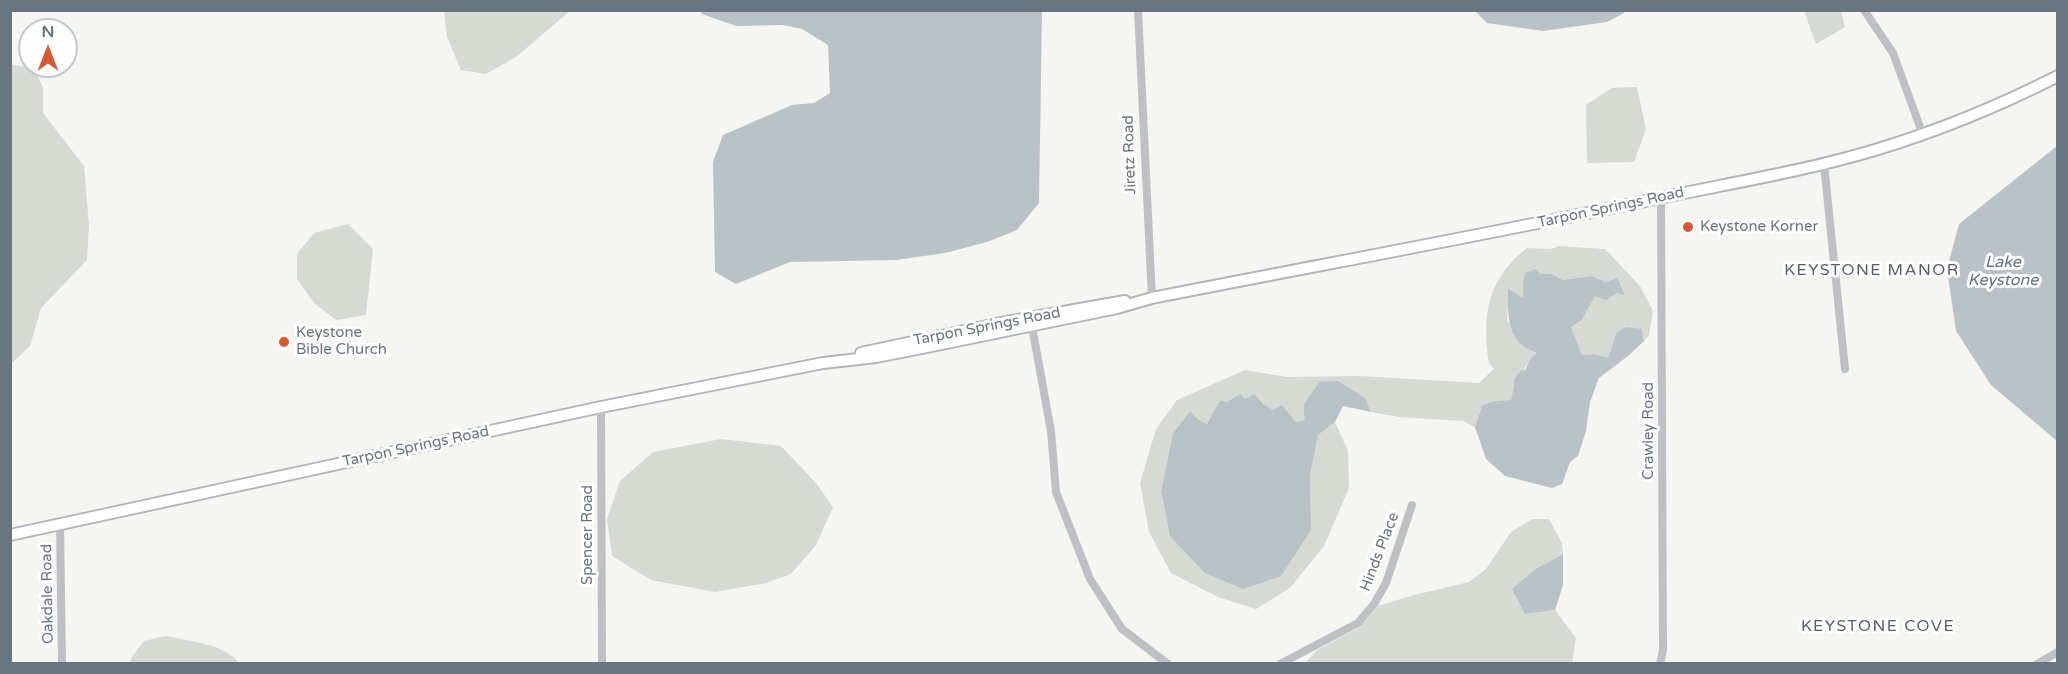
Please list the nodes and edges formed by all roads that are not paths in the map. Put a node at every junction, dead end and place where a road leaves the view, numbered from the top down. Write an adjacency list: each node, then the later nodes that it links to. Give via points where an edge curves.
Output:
1 (1137, 10): 7 (street, Jiretz Road)
2 (1864, 10): 4 (street, via 1893,53)
3 (2058, 76): 4 (main road, Tarpon Springs Road)
4 (1923, 135): 5 (main road, Tarpon Springs Road)
5 (1824, 164): 6 (main road, Tarpon Springs Road); 9 (street)
6 (1661, 198): 7 (main road, Tarpon Springs Road); 19 (street, Crawley Road)
7 (1152, 298): 8 (main road, Tarpon Springs Road, via 1117,309)
8 (1031, 322): 10 (main road, Tarpon Springs Road, via 876,357 823,363); 17 (street, via 1051,431 1056,492 1090,579 1122,629)
9 (1845, 369)
10 (601, 407): 12 (main road, Tarpon Springs Road); 16 (street, Spencer Road)
11 (1412, 505): 18 (street, Hinds Place, via 1386,583 1359,623)
12 (60, 524): 13 (main road, Tarpon Springs Road); 15 (street, Oakdale Road)
13 (10, 534)
14 (2058, 652): 20 (street)
15 (62, 663)
16 (602, 663)
17 (1168, 663)
18 (1280, 663)
19 (1660, 663)
20 (2037, 663)

